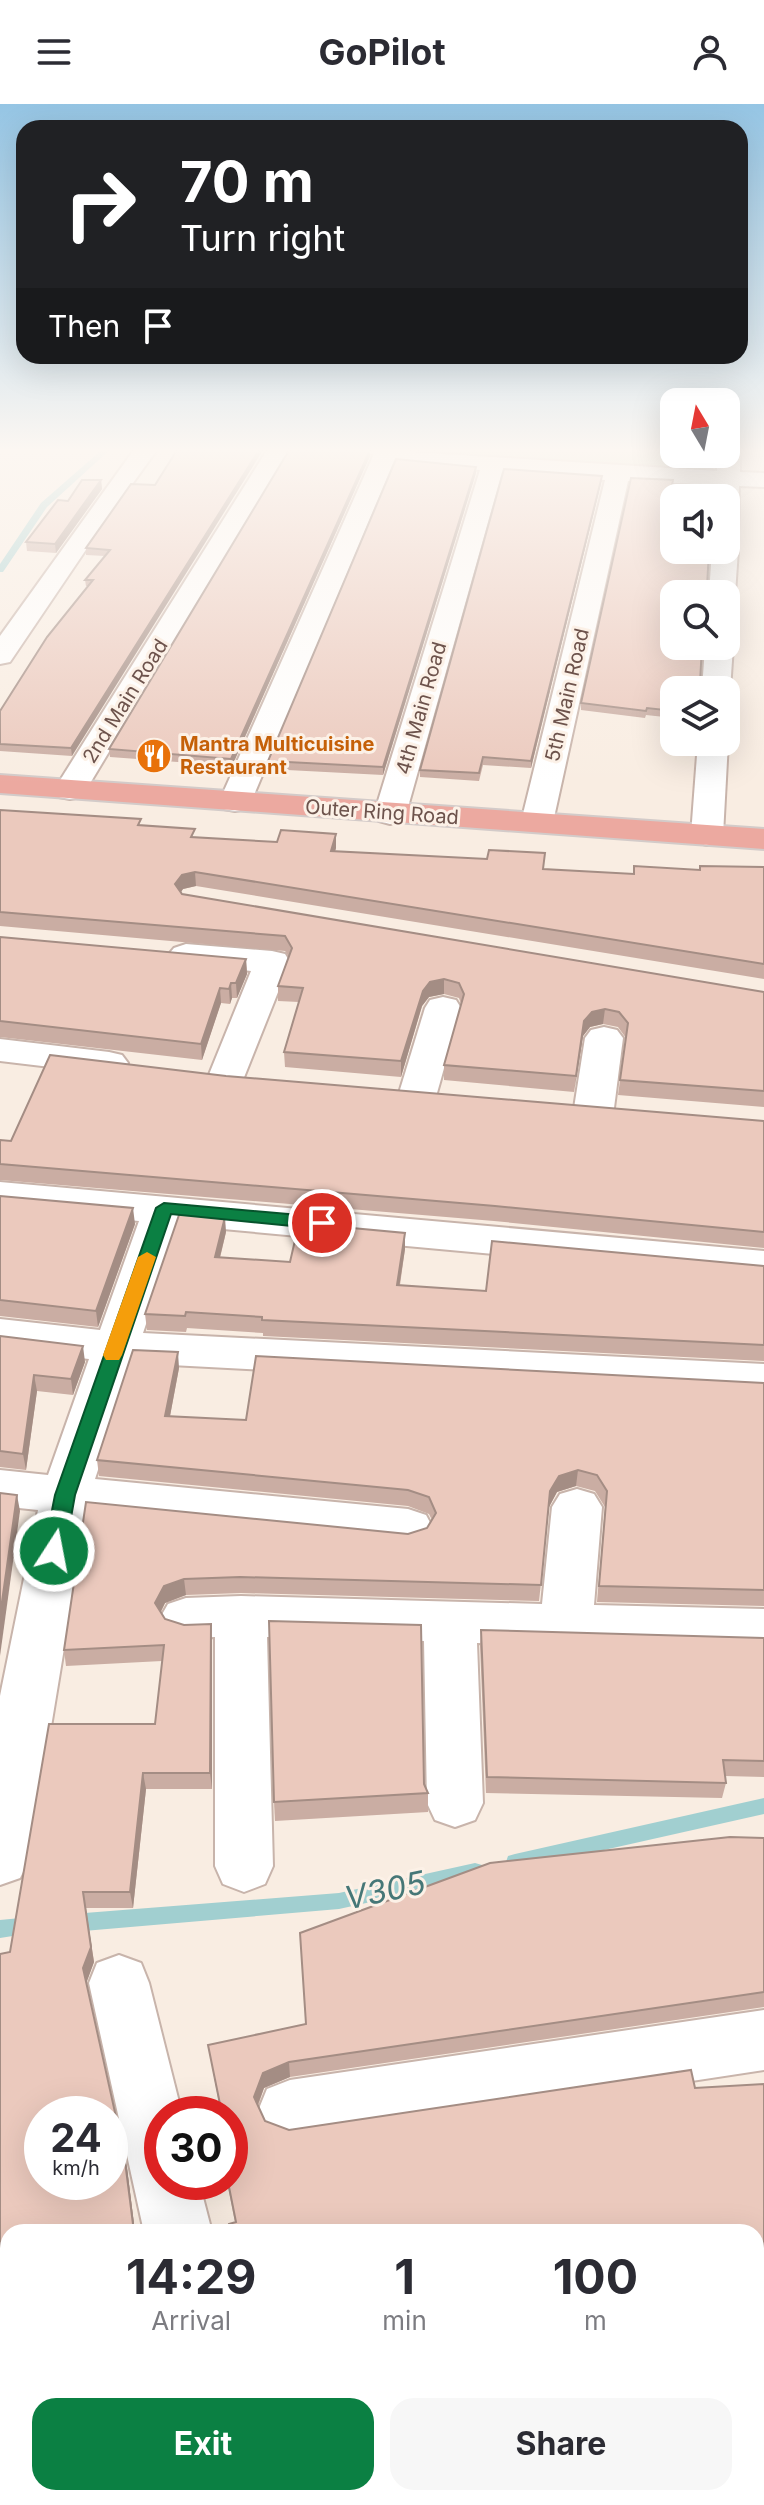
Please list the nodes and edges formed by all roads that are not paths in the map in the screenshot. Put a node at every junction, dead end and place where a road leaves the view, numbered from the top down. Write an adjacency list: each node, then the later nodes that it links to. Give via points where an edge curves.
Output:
1 (67, 559): 6 (street)
2 (212, 559): 9 (street, 2nd Main Road)
3 (336, 559): 11 (street)
4 (465, 559): 12 (street, 4th Main Road)
5 (598, 559): 13 (street, 5th Main Road)
6 (0, 656)
7 (712, 756): 14 (street)
8 (0, 784): 9 (highway, Outer Ring Road)
9 (70, 790): 11 (highway, Outer Ring Road)
10 (0, 800): 16 (highway, Outer Ring Road)
11 (235, 802): 12 (highway, Outer Ring Road)
12 (390, 814): 13 (highway, Outer Ring Road)
13 (537, 822): 14 (highway, Outer Ring Road)
14 (707, 835): 15 (highway, Outer Ring Road)
15 (764, 839)
16 (764, 854)
17 (147, 952): 22 (street, via 272,962 212,1075)
18 (443, 1008): 23 (street)
19 (604, 1038): 24 (street)
20 (0, 1050): 21 (street)
21 (151, 1068)
22 (271, 1081)
23 (418, 1093)
24 (595, 1108)
25 (0, 1195): 26 (street)
26 (164, 1208): 27 (street); 29 (street)
27 (764, 1265)
28 (0, 1334): 29 (street)
29 (115, 1347): 30 (street); 32 (street)
30 (764, 1380)
31 (0, 1488): 32 (street)
32 (65, 1495): 34 (street); 40 (street)
33 (577, 1507): 38 (street)
34 (408, 1528)
35 (241, 1616): 36 (street); 37 (street); 43 (street)
36 (186, 1618)
37 (450, 1622): 38 (street); 41 (street)
38 (566, 1625): 39 (street)
39 (764, 1630)
40 (14, 1691): 42 (street)
41 (455, 1803)
42 (0, 1860)
43 (244, 1866)
44 (119, 1983): 46 (street)
45 (764, 2040): 47 (street)
46 (146, 2096)
47 (290, 2111)
48 (170, 2200): 49 (street)
49 (176, 2224)

